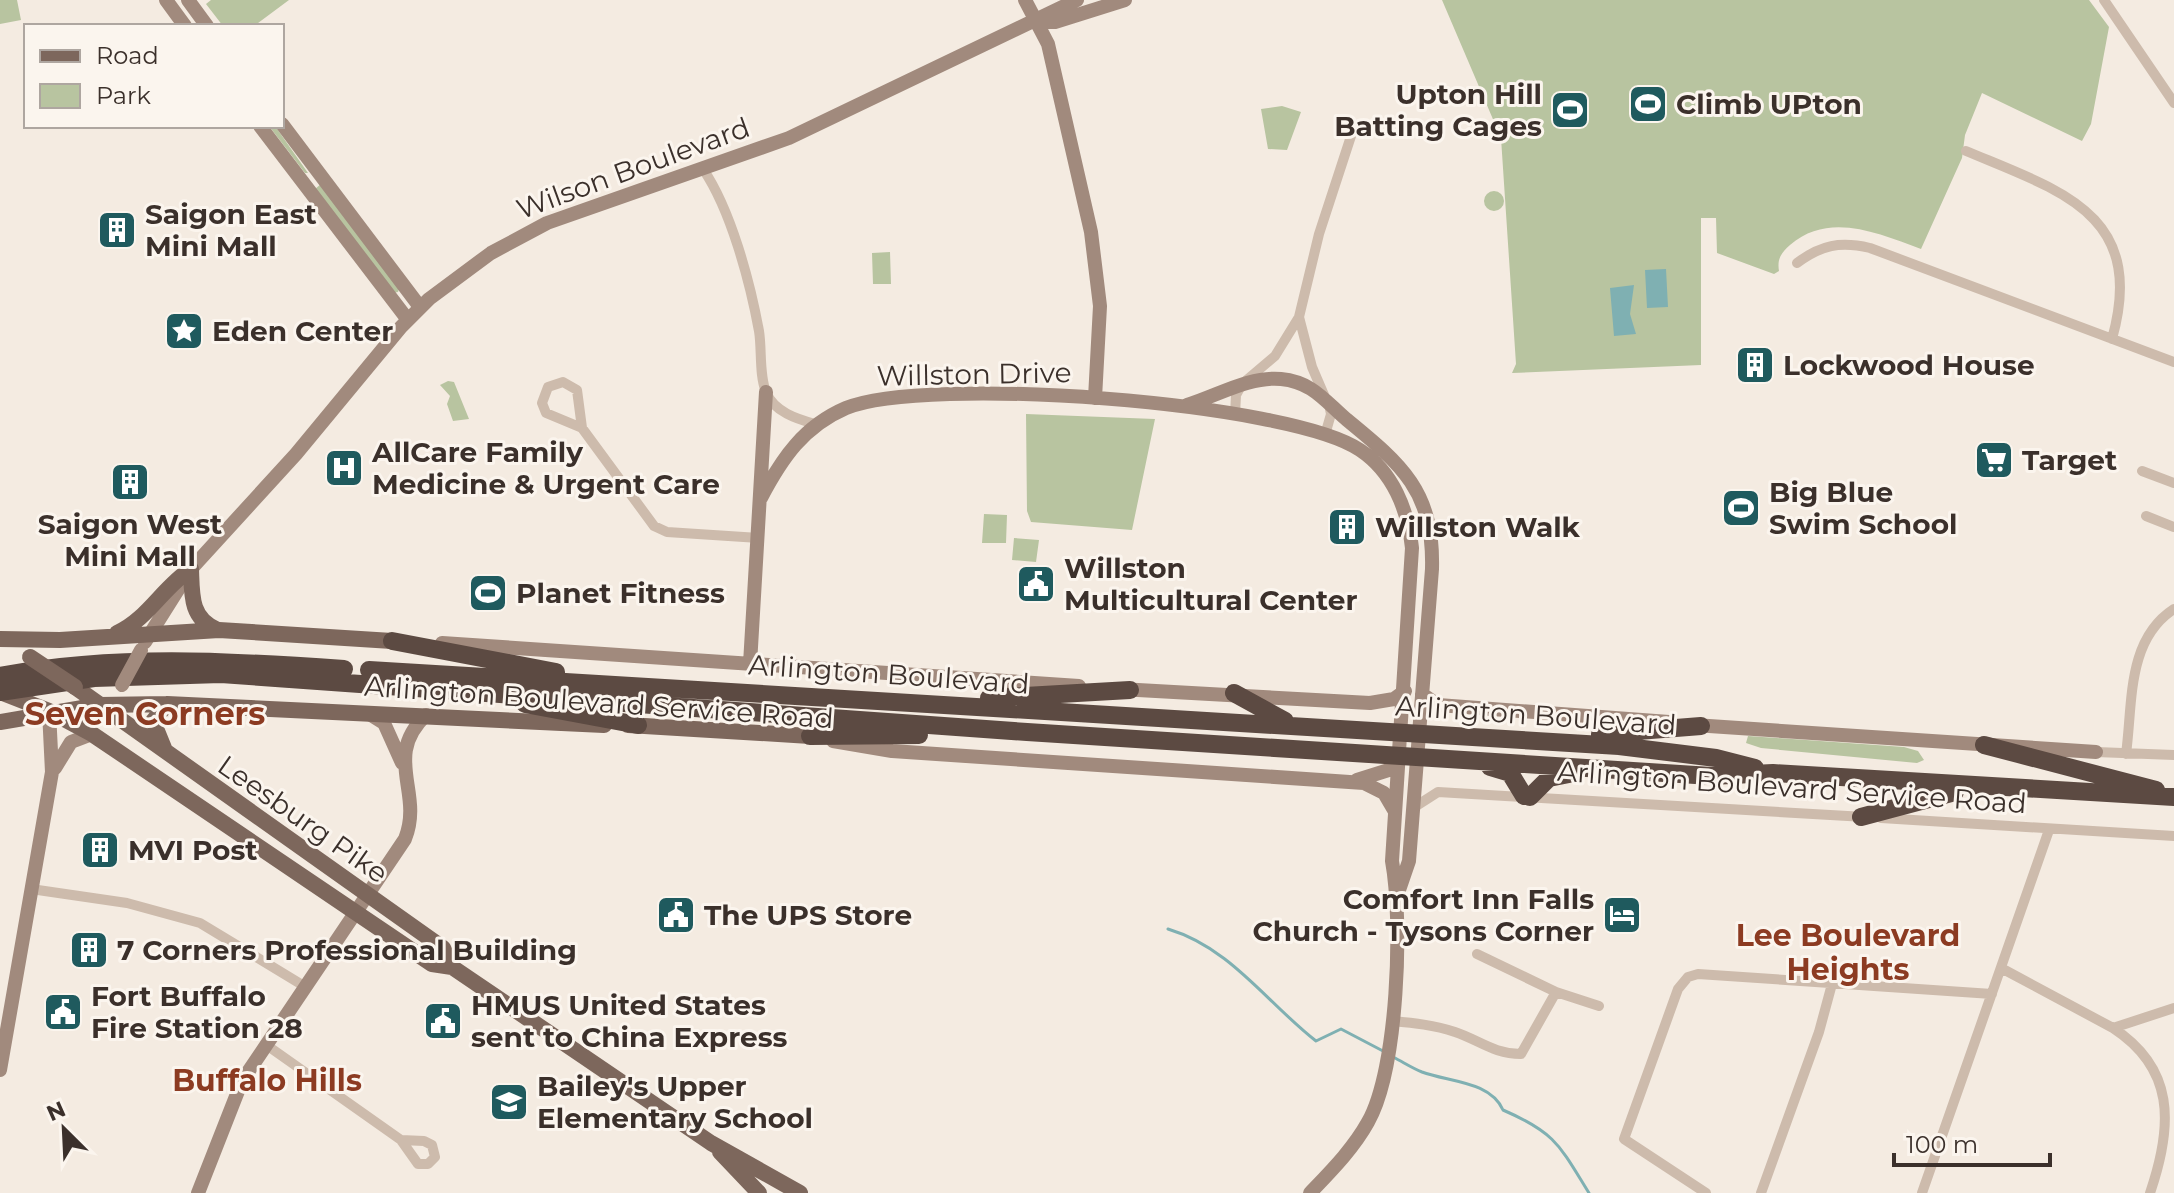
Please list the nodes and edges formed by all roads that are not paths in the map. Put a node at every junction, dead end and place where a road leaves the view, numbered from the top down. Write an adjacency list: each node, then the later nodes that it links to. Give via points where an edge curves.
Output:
1 (166, 0): 8 (street)
2 (188, 0): 9 (street)
3 (1025, 0): 7 (street)
4 (1077, 0): 7 (street, Wilson Boulevard)
5 (1125, 0): 7 (street, Wilson Boulevard, via 1055,22)
6 (2104, 0): 10 (street)
7 (1036, 22): 15 (street, Wilson Boulevard, via 789,138); 24 (street, via 1054,67 1093,243 1100,306)
8 (184, 24)
9 (206, 24)
10 (2174, 103)
11 (284, 127): 17 (street)
12 (1354, 127): 18 (street)
13 (262, 128): 19 (street)
14 (1966, 151): 20 (street, via 2036,181 2087,211 2105,231 2122,272)
15 (703, 169): 17 (street, Wilson Boulevard, via 523,234); 23 (street, via 714,185 744,272)
16 (1797, 263): 20 (street, via 1825,246 1870,248)
17 (420, 307): 19 (street, Wilson Boulevard)
18 (1299, 317): 22 (street, via 1275,356); 25 (street)
19 (408, 320): 37 (street, Wilson Boulevard)
20 (2112, 339): 21 (street)
21 (2174, 362)
22 (1242, 384): 25 (street, via 1279,379 1312,388); 26 (street); 27 (street)
23 (766, 392): 28 (street, via 790,417); 33 (street)
24 (1095, 398): 26 (street, Willston Drive); 28 (street, Willston Drive, via 1011,393 885,398 848,407)
25 (1327, 400): 30 (street, via 1331,414); 52 (street, via 1401,465 1427,515 1433,548)
26 (1183, 406): 27 (street, Willston Drive)
27 (1235, 415): 30 (street, Willston Drive)
28 (815, 424): 33 (street, Willston Drive, via 783,457)
29 (582, 428): 29 (street, via 546,413 542,403 548,387 563,382 577,390); 36 (street, via 654,526 667,532)
30 (1325, 435): 47 (street, Willston Drive, via 1360,450 1381,469 1409,521)
31 (2142, 471): 32 (street)
32 (2174, 483)
33 (761, 498): 36 (street)
34 (2146, 516): 35 (street)
35 (2174, 527)
36 (759, 538): 44 (street)
37 (191, 569): 39 (main road, via 195,611); 40 (street, Wilson Boulevard); 41 (main road, via 137,622)
38 (2174, 609): 71 (street, via 2159,620 2140,648)
39 (219, 630): 40 (main road, Arlington Boulevard Service Road); 43 (main road, Arlington Boulevard Service Road)
40 (151, 632): 41 (main road, Arlington Boulevard Service Road); 55 (street, Wilson Boulevard, bridge, via 122,685)
41 (109, 637): 42 (main road, Arlington Boulevard Service Road)
42 (2, 639): 55 (main road, Leesburg Pike, bridge)
43 (392, 641): 44 (street, Arlington Boulevard Service Road); 50 (highway, via 538,669)
44 (750, 664): 46 (street, Arlington Boulevard Service Road)
45 (0, 676): 50 (highway, Arlington Boulevard, via 83,663 208,659)
46 (1130, 690): 51 (street, Arlington Boulevard Service Road); 53 (highway)
47 (1405, 691): 51 (street, Arlington Boulevard Service Road, via 1370,703); 64 (street, Willston Drive)
48 (0, 692): 49 (highway, Arlington Boulevard, via 157,673); 56 (main road, Leesburg Pike)
49 (471, 692): 61 (highway); 63 (highway, Arlington Boulevard)
50 (745, 693): 53 (highway, Arlington Boulevard)
51 (1234, 693): 60 (highway)
52 (1422, 694): 62 (street, Arlington Boulevard Service Road, via 1438,705); 64 (street)
53 (858, 702): 60 (highway, Arlington Boulevard)
54 (167, 704): 55 (main road, Arlington Boulevard Service Road); 57 (main road, Arlington Boulevard Service Road); 70 (main road, via 154,715 153,726)
55 (100, 705): 56 (main road, Arlington Boulevard Service Road); 70 (main road, Leesburg Pike)
56 (42, 708): 59 (main road, Arlington Boulevard Service Road); 65 (main road, Leesburg Pike); 77 (street)
57 (367, 713): 58 (main road, Arlington Boulevard Service Road); 75 (street, via 384,723)
58 (426, 715): 61 (main road, Arlington Boulevard Service Road); 75 (street, via 410,734)
59 (0, 722)
60 (1291, 724): 64 (highway, Arlington Boulevard)
61 (638, 725): 66 (main road, Arlington Boulevard Service Road)
62 (1701, 726): 67 (highway); 68 (street, Arlington Boulevard Service Road)
63 (1027, 732): 66 (highway); 74 (highway, Arlington Boulevard)
64 (1409, 733): 67 (highway, Arlington Boulevard); 74 (street)
65 (92, 734): 77 (street, via 71,742); 91 (main road, Leesburg Pike)
66 (810, 736): 79 (street, Arlington Boulevard Service Road, via 859,747)
67 (1534, 743): 78 (highway, Arlington Boulevard, via 1716,758)
68 (1984, 745): 69 (street, Arlington Boulevard Service Road); 82 (highway)
69 (2096, 752): 71 (street, Arlington Boulevard Service Road)
70 (167, 753): 90 (main road, Leesburg Pike)
71 (2126, 754): 72 (street, Arlington Boulevard Service Road)
72 (2174, 755)
73 (1453, 758): 74 (highway, Arlington Boulevard); 76 (highway, Arlington Boulevard); 81 (highway, via 1510,773)
74 (1404, 759): 79 (street, Arlington Boulevard Service Road, via 1365,780); 83 (street); 84 (street)
75 (404, 766): 90 (street, via 411,825)
76 (1612, 770): 78 (highway, Arlington Boulevard, via 1711,776); 81 (highway, via 1549,778)
77 (52, 772): 88 (street)
78 (1773, 773): 80 (highway, Arlington Boulevard)
79 (1339, 782): 84 (street, Arlington Boulevard Service Road, via 1374,787 1392,801)
80 (1976, 787): 82 (highway, Arlington Boulevard); 85 (highway)
81 (1527, 796): 83 (street, Arlington Boulevard Service Road, via 1438,792); 85 (street, Arlington Boulevard Service Road)
82 (2174, 796)
83 (1413, 808): 89 (street, via 1409,861)
84 (1395, 814): 89 (street, via 1392,861)
85 (1861, 817): 86 (street, Arlington Boulevard Service Road)
86 (2049, 830): 87 (street, Arlington Boulevard Service Road); 94 (street)
87 (2174, 836)
88 (31, 889): 96 (street, via 176,915 222,934); 104 (street)
89 (1398, 894): 101 (street)
90 (367, 895): 91 (street); 93 (main road, Leesburg Pike, via 443,948)
91 (356, 911): 93 (main road, Leesburg Pike, via 432,964); 96 (street)
92 (1477, 954): 97 (street)
93 (452, 967): 106 (main road, Leesburg Pike)
94 (2001, 968): 98 (street); 102 (street)
95 (1832, 984): 98 (street); 111 (street, via 1694,975 1678,989 1624,1139); 112 (street)
96 (304, 986): 103 (street)
97 (1556, 992): 99 (street); 101 (street, via 1521,1054 1495,1052 1436,1026)
98 (1992, 994): 113 (street)
99 (1599, 1006)
100 (2174, 1008): 102 (street)
101 (1392, 1021): 110 (street, via 1379,1100 1358,1140)
102 (2113, 1028): 114 (street, via 2155,1058 2172,1101 2170,1134)
103 (265, 1044): 105 (street); 107 (street, via 230,1105)
104 (0, 1070)
105 (401, 1140)
106 (711, 1143): 108 (main road, Leesburg Pike); 109 (main road, Leesburg Pike)
107 (198, 1193)
108 (759, 1193)
109 (800, 1193)
110 (1310, 1193)
111 (1706, 1193)
112 (1761, 1193)
113 (1922, 1193)
114 (2150, 1193)

